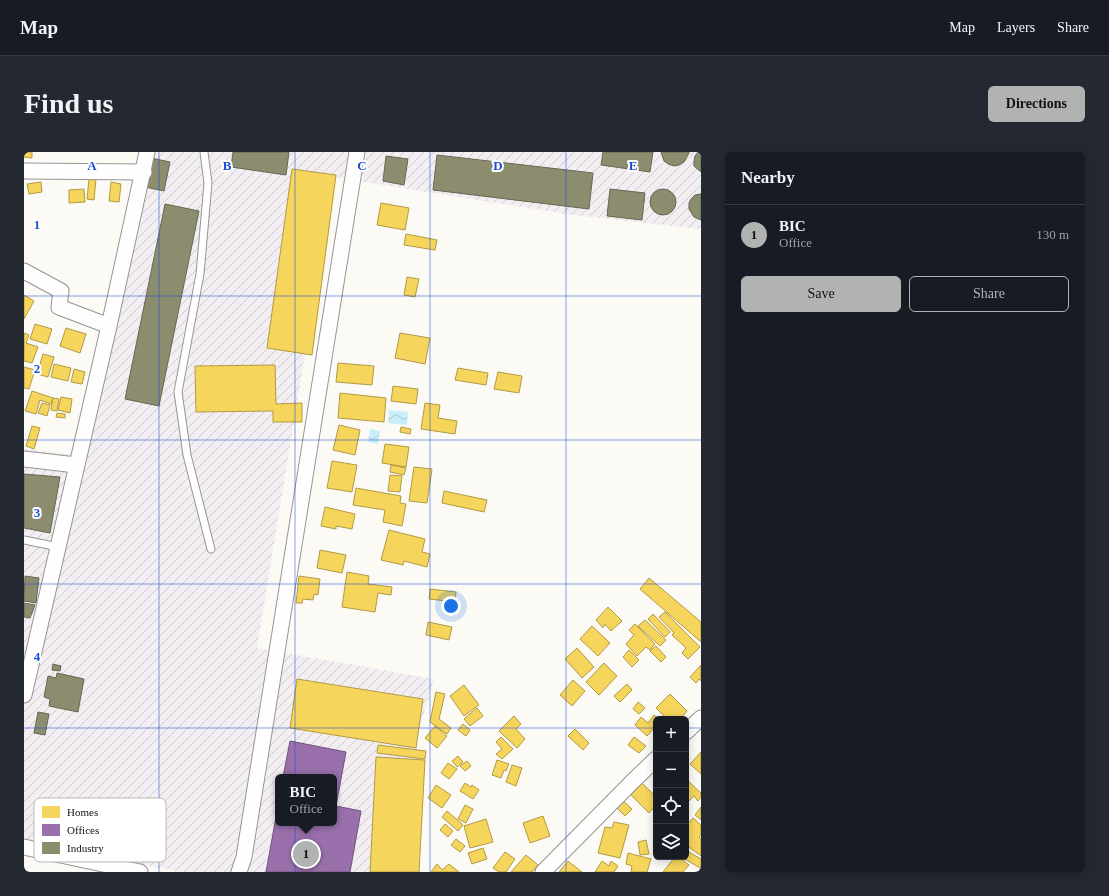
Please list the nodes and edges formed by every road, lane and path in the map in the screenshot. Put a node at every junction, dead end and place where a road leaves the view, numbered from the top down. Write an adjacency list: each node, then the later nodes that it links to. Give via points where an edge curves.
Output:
1 (147, 152): 5 (street)
2 (204, 152): 12 (lane, via 208,183 200,274 178,392 188,455)
3 (357, 152): 21 (street, via 245,850)
4 (24, 171): 5 (street)
5 (144, 172): 7 (street)
6 (24, 271): 7 (street, via 61,291 59,307)
7 (109, 326): 9 (street)
8 (24, 459): 9 (street)
9 (76, 465): 11 (street)
10 (24, 540): 11 (lane)
11 (58, 547): 13 (street)
12 (211, 549)
13 (24, 695)
14 (701, 718): 15 (street)
15 (689, 729)
16 (653, 762): 22 (street)
17 (24, 847): 18 (street)
18 (34, 849)
19 (94, 862): 20 (street)
20 (140, 872)
21 (239, 872)
22 (543, 872)

